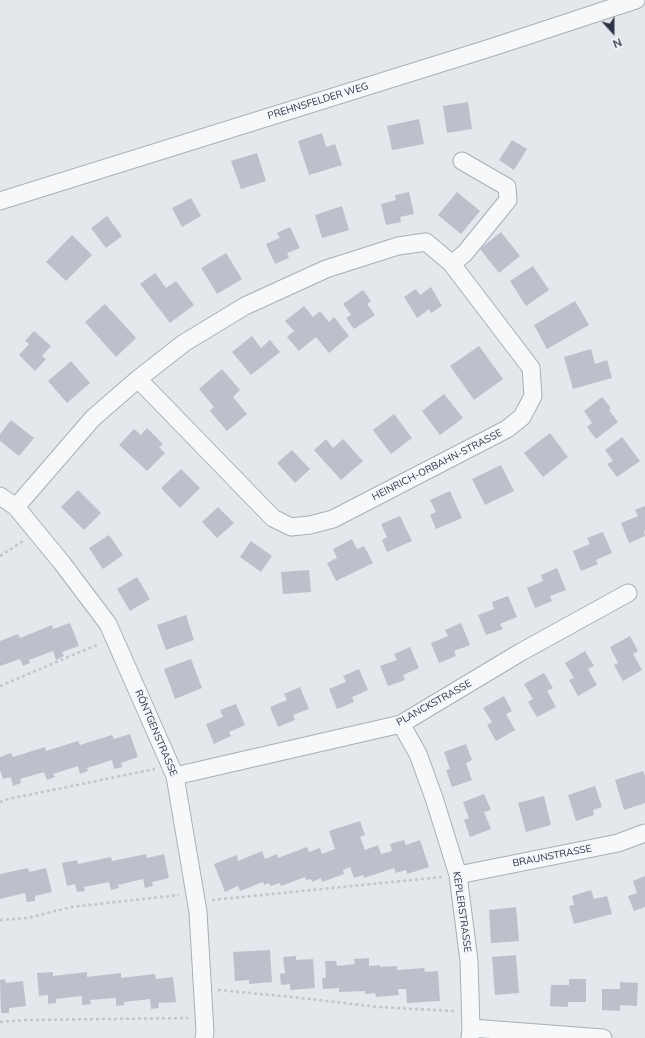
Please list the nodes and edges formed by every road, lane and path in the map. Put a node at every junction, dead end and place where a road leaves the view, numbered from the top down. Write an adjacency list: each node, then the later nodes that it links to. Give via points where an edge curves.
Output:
1 (636, 0): 3 (street, PREHNSFELDER WEG)
2 (462, 161): 4 (street, via 507,187 508,200 465,253)
3 (0, 201)
4 (452, 264): 5 (street, HEINRICH-ORBAHN-STRASSE, via 426,242 398,246 326,269 244,306 184,343); 5 (street, HEINRICH-ORBAHN-STRASSE, via 531,368 533,396 522,417 508,430 332,519 291,527 273,518)
5 (138, 379): 7 (street, HEINRICH-ORBAHN-STRASSE, via 93,418)
6 (0, 496): 7 (street, RÖNTGENSTRASSE)
7 (16, 507): 8 (street, RÖNTGENSTRASSE)
8 (37, 532): 9 (path); 11 (street, RÖNTGENSTRASSE, via 108,624)
9 (0, 556)
10 (628, 592): 13 (street, PLANCKSTRASSE)
11 (114, 638): 12 (path); 14 (street, RÖNTGENSTRASSE)
12 (0, 686)
13 (400, 724): 14 (street, PLANCKSTRASSE); 17 (street, KEPLERSTRASSE, via 418,754)
14 (173, 771): 15 (path); 18 (street, RÖNTGENSTRASSE)
15 (0, 802)
16 (645, 833): 17 (street, BRAUNSTRASSE, via 618,843)
17 (458, 875): 18 (path); 23 (street, KEPLERSTRASSE, via 469,961)
18 (196, 897): 19 (path, via 71,907 28,918); 20 (street, RÖNTGENSTRASSE)
19 (0, 920)
20 (202, 988): 21 (street, RÖNTGENSTRASSE); 23 (path, via 378,1007)
21 (204, 1018): 22 (path); 24 (street, RÖNTGENSTRASSE)
22 (0, 1022)
23 (471, 1026): 25 (street)
24 (204, 1038)
25 (603, 1038)

